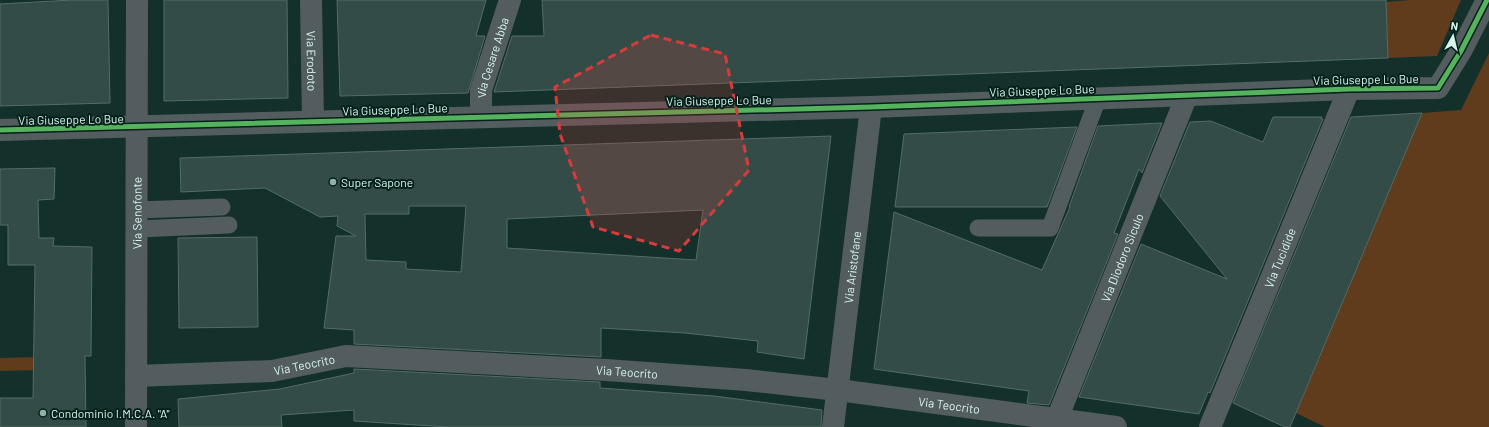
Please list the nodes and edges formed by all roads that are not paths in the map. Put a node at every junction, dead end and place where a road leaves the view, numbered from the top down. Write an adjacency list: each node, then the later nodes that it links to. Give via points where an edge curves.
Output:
1 (137, 0): 11 (street, Via Senofonte)
2 (311, 0): 10 (street, Via Erodoto)
3 (510, 0): 9 (street, Via Cesare Abba, via 481,90)
4 (1487, 0): 5 (street, Via Giuseppe Lo Bue, via 1461,51 1438,88)
5 (1349, 89): 6 (street, Via Giuseppe Lo Bue); 23 (street, Via Tucidide)
6 (1186, 95): 7 (street, Via Giuseppe Lo Bue); 19 (street, Via Diodoro Siculo)
7 (1098, 98): 8 (street, Via Giuseppe Lo Bue); 16 (lane, via 1050,228)
8 (871, 107): 9 (street, Via Giuseppe Lo Bue); 18 (street, Via Aristofane)
9 (481, 116): 10 (street, Via Giuseppe Lo Bue)
10 (313, 121): 11 (street, Via Giuseppe Lo Bue)
11 (137, 127): 12 (street, Via Giuseppe Lo Bue); 14 (street, Via Senofonte)
12 (0, 130)
13 (222, 207): 14 (lane)
14 (137, 220): 15 (lane); 17 (street, Via Senofonte)
15 (229, 226)
16 (978, 228)
17 (136, 376): 18 (street, Via Teocrito, via 272,372 346,356 606,370 746,380); 20 (street, Via Senofonte)
18 (838, 390): 19 (street, Via Teocrito); 21 (street, Via Aristofane)
19 (1057, 419): 22 (street, Via Teocrito)
20 (136, 427)
21 (833, 427)
22 (1116, 427)
23 (1210, 427)

